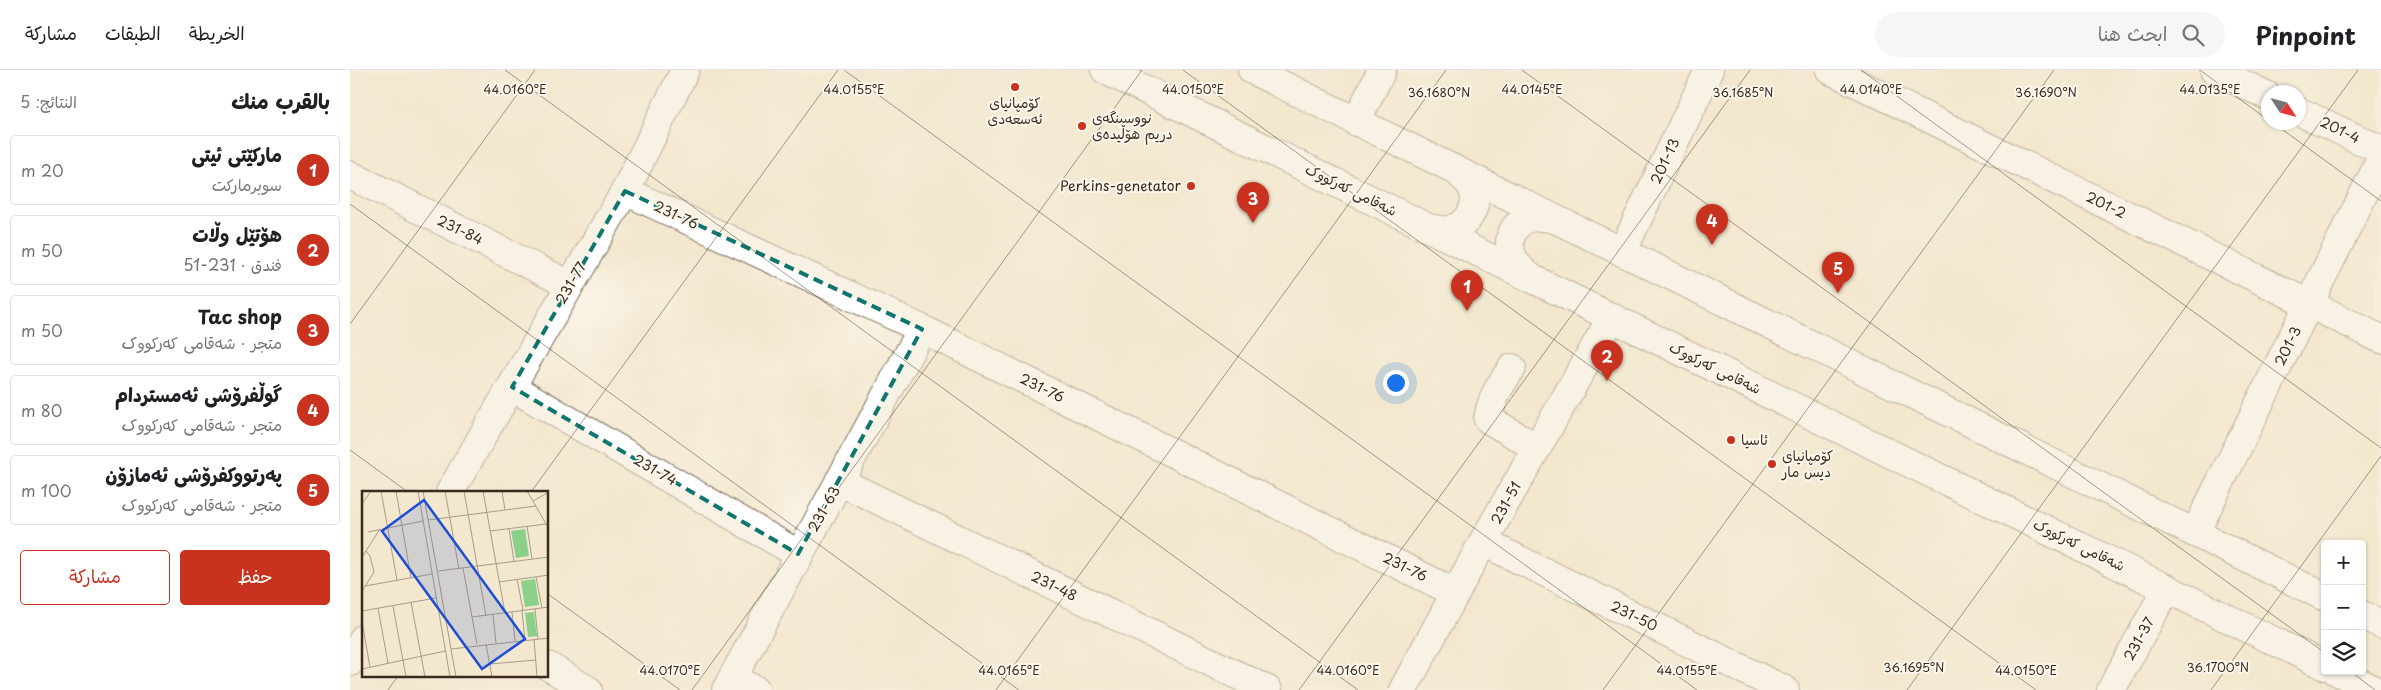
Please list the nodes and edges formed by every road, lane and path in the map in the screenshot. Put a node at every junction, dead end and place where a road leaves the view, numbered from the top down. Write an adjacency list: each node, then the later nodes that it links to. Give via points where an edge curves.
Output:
1 (685, 70): 15 (main road, 231-77)
2 (1105, 70): 17 (main road, شەقامی کەرکووک)
3 (1252, 70): 10 (main road)
4 (1382, 70): 10 (main road)
5 (1709, 70): 18 (main road, 201-13)
6 (1830, 70): 21 (main road, 201-2)
7 (2214, 70): 8 (main road)
8 (2261, 93)
9 (2306, 115): 11 (main road, 201-4)
10 (1356, 122): 13 (main road)
11 (2381, 150)
12 (2381, 159): 21 (main road, 201-3)
13 (1456, 170): 16 (main road); 17 (main road, via 1473,189 1475,199 1469,218 1453,229)
14 (350, 175): 20 (main road, 231-84)
15 (625, 191): 20 (main road, 231-77); 23 (main road, 231-76)
16 (1553, 219): 18 (main road); 19 (main road, via 1535,216 1526,219 1512,233 1509,243 1513,262)
17 (1428, 228): 19 (main road, شەقامی کەرکووک)
18 (1622, 252): 30 (main road)
19 (1532, 278): 22 (main road, شەقامی کەرکووک)
20 (570, 284): 26 (main road, 231-77)
21 (2309, 304): 24 (main road, 201-2); 30 (main road, 201-3)
22 (1612, 317): 27 (main road, 231-51); 33 (main road, شەقامی کەرکووک)
23 (922, 329): 28 (main road, 231-63); 34 (main road, 231-76)
24 (2381, 339)
25 (1512, 368): 27 (main road, via 1497,389 1488,419)
26 (512, 386): 29 (main road, 231-77); 32 (main road, 231-74)
27 (1537, 448): 31 (main road, 231-51)
28 (839, 481): 32 (main road, 231-63); 45 (main road, 231-48)
29 (451, 491)
30 (2195, 534): 35 (main road)
31 (1484, 542): 34 (main road, 231-51); 47 (main road, 231-50)
32 (798, 554): 43 (main road, 231-63)
33 (2167, 588): 40 (main road, شەقامی کەرکووک); 48 (main road, 231-37)
34 (1456, 592): 46 (main road, 231-51)
35 (2321, 595)
36 (2366, 617): 37 (main road)
37 (2381, 624)
38 (362, 641): 39 (main road)
39 (350, 662)
40 (2321, 664)
41 (549, 667): 44 (main road)
42 (2344, 675): 49 (main road)
43 (738, 686)
44 (588, 690)
45 (1268, 690)
46 (1403, 690)
47 (1785, 690)
48 (2111, 690)
49 (2375, 690)

